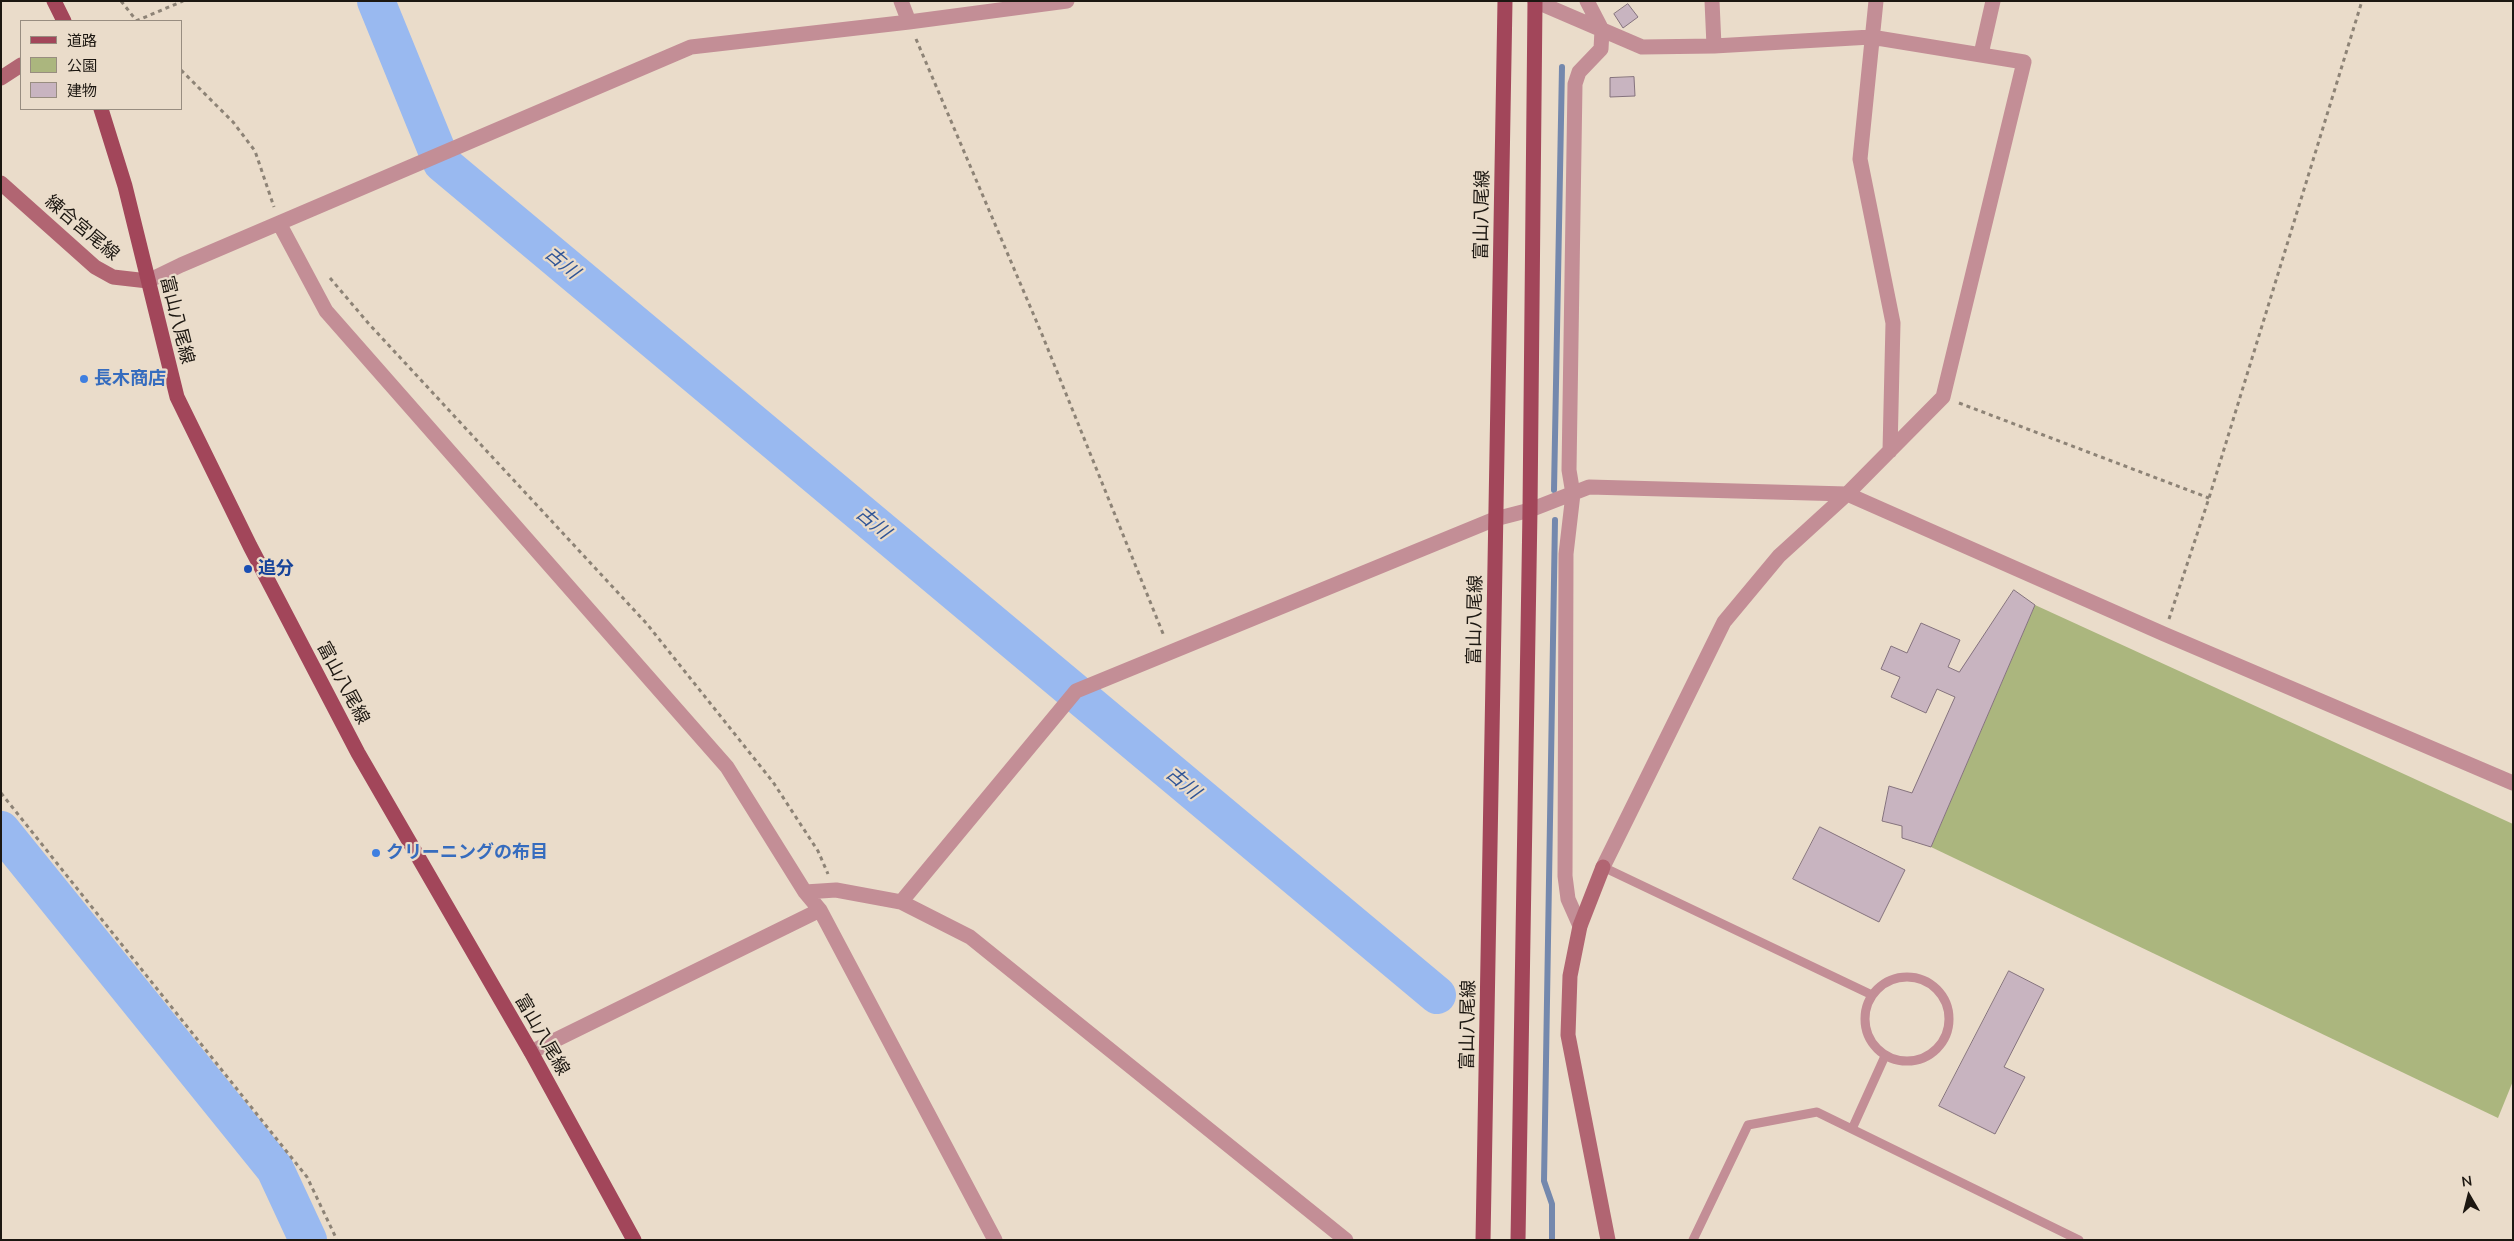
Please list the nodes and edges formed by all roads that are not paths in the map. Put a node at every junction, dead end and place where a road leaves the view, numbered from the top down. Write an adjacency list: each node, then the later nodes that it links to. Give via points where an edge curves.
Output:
1 (54, 1): 10 (main road)
2 (901, 1): 11 (street)
3 (1067, 1): 11 (street)
4 (1505, 1): 26 (main road, 富山八尾線)
5 (1535, 1): 12 (street); 25 (main road)
6 (1587, 1): 12 (street)
7 (1712, 1): 14 (street)
8 (1876, 1): 13 (street)
9 (1993, 1): 15 (street)
10 (64, 20)
11 (909, 22): 20 (street, via 691,47)
12 (1602, 30): 14 (street, via 1642,47); 23 (street, via 1600,49 1579,72 1575,84 1569,470)
13 (1871, 37): 14 (street); 15 (street); 22 (street, via 1860,159 1893,323)
14 (1714, 46)
15 (1982, 54): 22 (street, via 2024,62 1943,397)
16 (20, 66): 17 (street)
17 (1, 78)
18 (101, 110): 21 (main road, 富山八尾線, via 125,186)
19 (1, 183): 21 (street, 練合宮尾線, via 95,267 113,277)
20 (279, 223): 21 (street); 29 (street, via 326,311 727,767)
21 (148, 281): 34 (main road, 富山八尾線, via 177,397 250,546 358,753)
22 (1890, 451): 24 (street)
23 (1573, 494): 24 (street, via 1589,487); 25 (street); 32 (street, via 1566,554 1564,876 1568,899)
24 (1847, 494): 27 (street); 28 (street, via 1779,556 1724,622)
25 (1530, 510): 26 (street); 41 (main road)
26 (1495, 519): 30 (street, via 1076,691); 40 (main road, 富山八尾線)
27 (2513, 783)
28 (1603, 867): 32 (street); 33 (lane)
29 (805, 892): 30 (street, via 836,890); 31 (street)
30 (901, 902): 39 (street, via 970,937)
31 (820, 910): 34 (street); 38 (street)
32 (1580, 926): 42 (street, via 1570,976 1568,1035)
33 (1872, 995): 35 (lane, via 1865,1014 1867,1035); 35 (lane, via 1895,979 1916,978 1935,987 1949,1012 1949,1026 1944,1039 1925,1058 1911,1062)
34 (531, 1052): 37 (main road, 富山八尾線)
35 (1885, 1056): 36 (lane)
36 (1852, 1129): 43 (lane, via 1817,1112 1748,1125); 44 (lane)
37 (634, 1240)
38 (995, 1240)
39 (1346, 1240)
40 (1483, 1240)
41 (1518, 1240)
42 (1608, 1240)
43 (1693, 1240)
44 (2079, 1240)

